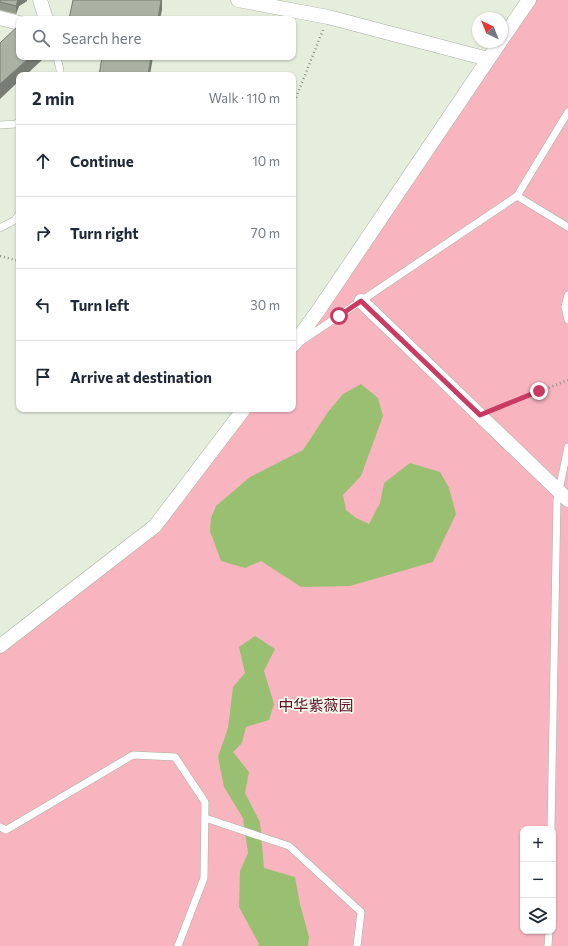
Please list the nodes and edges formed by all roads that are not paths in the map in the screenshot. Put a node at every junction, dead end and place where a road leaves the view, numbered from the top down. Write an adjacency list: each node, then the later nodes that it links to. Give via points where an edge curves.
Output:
1 (40, 0): 4 (street)
2 (238, 0): 9 (street, via 328,17)
3 (529, 0): 7 (street)
4 (45, 16)
5 (0, 18): 6 (street)
6 (16, 22)
7 (508, 30)
8 (496, 48): 9 (street)
9 (488, 59): 22 (street)
10 (58, 60): 11 (lane)
11 (60, 72)
12 (568, 112): 15 (lane)
13 (16, 124): 14 (lane)
14 (0, 125)
15 (517, 196): 17 (lane); 20 (lane)
16 (16, 218): 18 (lane)
17 (568, 227)
18 (0, 228)
19 (568, 295): 21 (lane, via 564,307)
20 (361, 301): 23 (lane); 26 (street)
21 (568, 320)
22 (296, 342)
23 (296, 344)
24 (242, 412): 27 (street, via 155,526)
25 (568, 447): 26 (lane)
26 (564, 496): 29 (lane, via 557,516)
27 (0, 646)
28 (205, 818): 30 (lane, via 205,802 175,757 133,755 6,830); 32 (lane, via 204,878); 33 (lane, via 289,846 361,912)
29 (551, 826)
30 (0, 827)
31 (549, 934): 34 (lane)
32 (178, 946)
33 (357, 946)
34 (548, 946)

